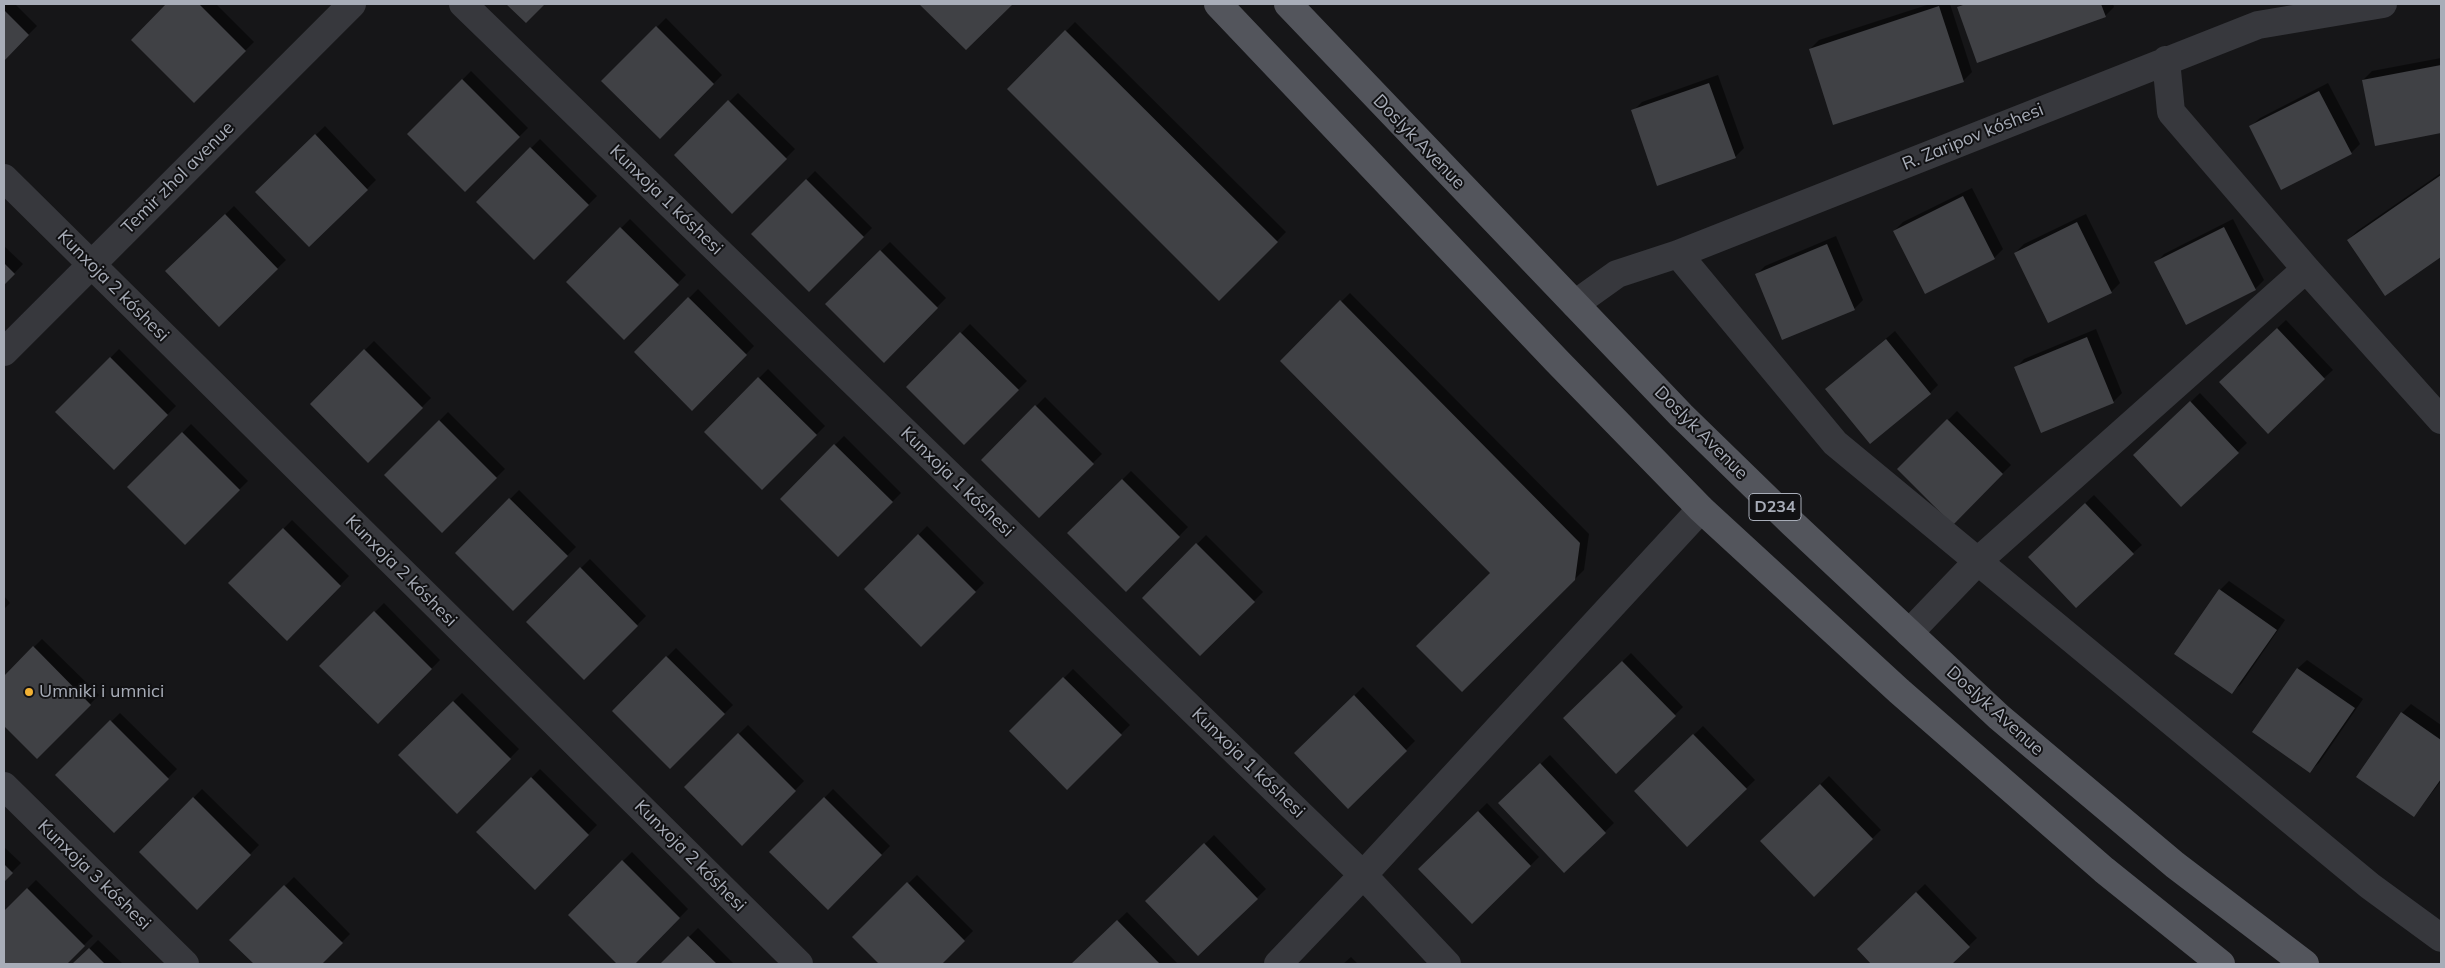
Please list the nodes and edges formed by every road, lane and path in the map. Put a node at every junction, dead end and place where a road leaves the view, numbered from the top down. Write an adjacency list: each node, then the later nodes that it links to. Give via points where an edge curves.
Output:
1 (352, 4): 9 (street, Temir zhol avenue)
2 (463, 4): 18 (street, Kunxoja 1 kóshesi)
3 (1218, 4): 14 (main road, D234)
4 (1288, 4): 11 (main road, Doslyk Avenue / D234)
5 (2383, 4): 6 (street, R. Zaripov kóshesi, via 2258,25)
6 (2166, 60): 8 (street, R. Zaripov kóshesi); 10 (street, via 2171,112)
7 (4, 178): 9 (street, Kunxoja 2 kóshesi)
8 (1678, 254): 11 (street, R. Zaripov kóshesi, via 1617,274); 15 (street, via 1835,442)
9 (92, 265): 12 (street, Temir zhol avenue); 21 (street, Kunxoja 2 kóshesi)
10 (2306, 269): 13 (street); 15 (street)
11 (1575, 304): 16 (main road, Doslyk Avenue / D234, via 1681,415)
12 (4, 352)
13 (2441, 420)
14 (1701, 509): 18 (street); 24 (main road, D234, via 1899,690 2104,870)
15 (1978, 561): 16 (street); 19 (street, via 2370,886)
16 (1909, 633): 25 (main road, Doslyk Avenue / D234, via 1999,717 2160,852)
17 (4, 786): 20 (street, Kunxoja 3 kóshesi)
18 (1363, 875): 22 (street); 23 (street, Kunxoja 1 kóshesi)
19 (2441, 938)
20 (185, 964)
21 (799, 964)
22 (1278, 964)
23 (1447, 964)
24 (2221, 964)
25 (2305, 964)

